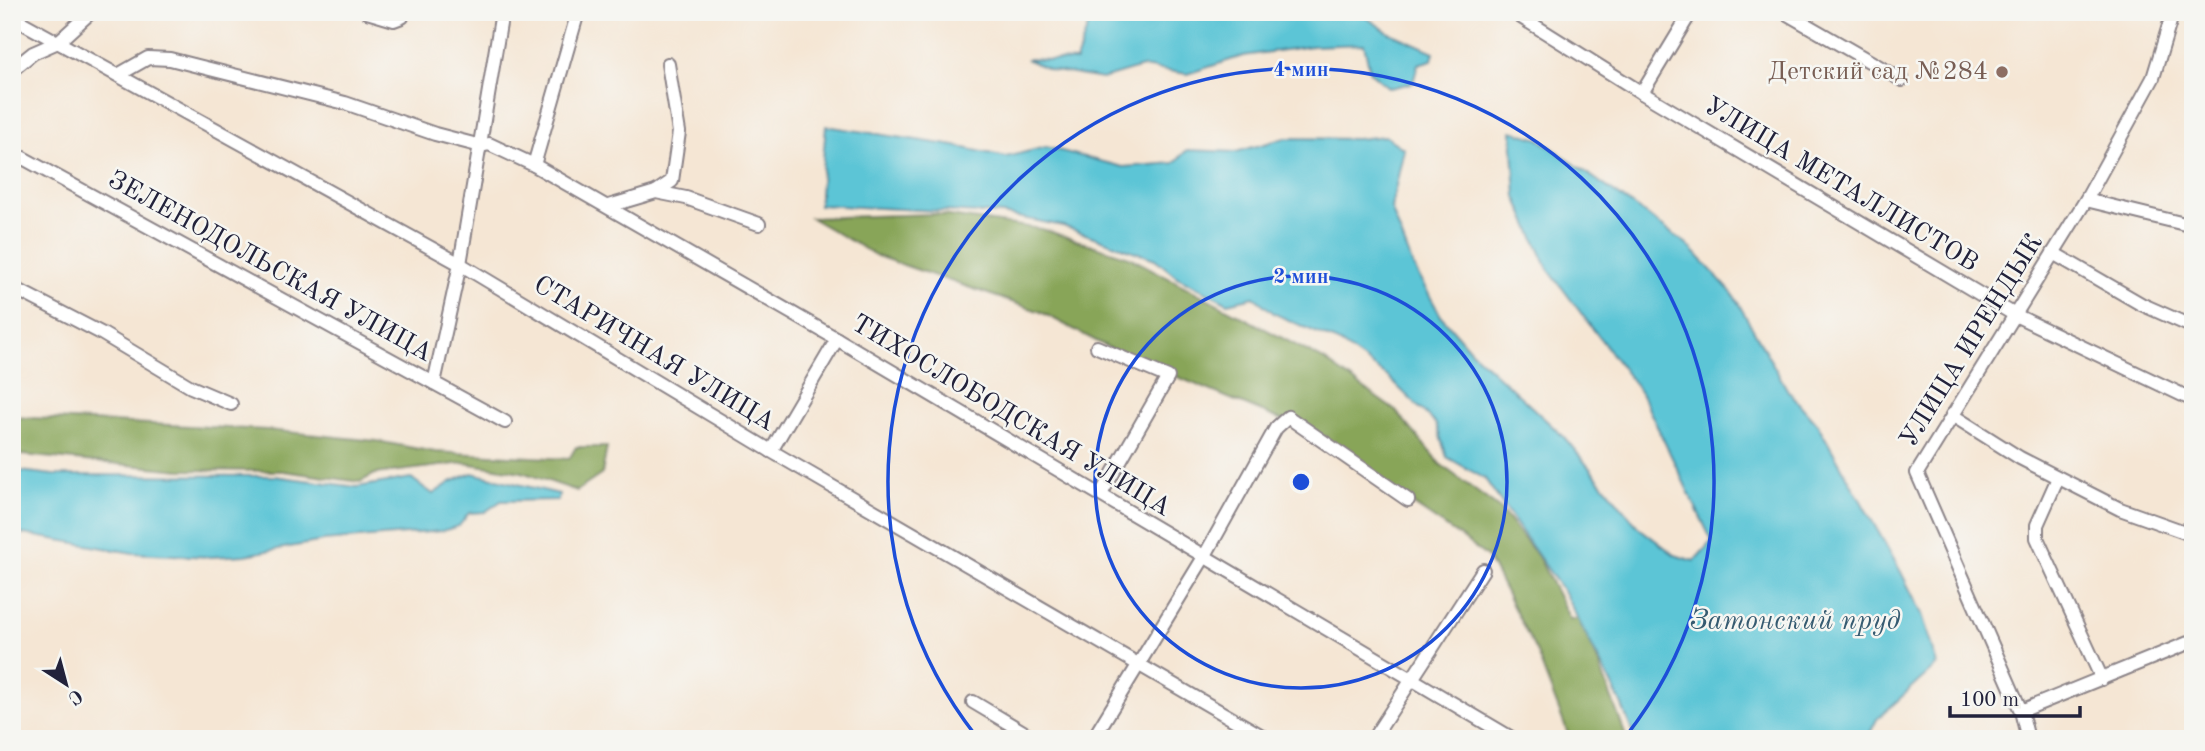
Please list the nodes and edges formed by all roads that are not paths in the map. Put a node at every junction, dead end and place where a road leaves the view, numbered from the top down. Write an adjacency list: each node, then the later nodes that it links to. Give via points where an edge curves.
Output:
1 (91, 12): 11 (street)
2 (367, 12): 9 (street, via 394,20)
3 (502, 12): 17 (street)
4 (578, 12): 19 (street)
5 (1513, 12): 16 (street, УЛИЦА МЕТАЛЛИСТОВ)
6 (1692, 12): 16 (street)
7 (1784, 12): 15 (street)
8 (2173, 12): 21 (street, УЛИЦА ИРЕНДЫК, via 2153,78)
9 (403, 15)
10 (12, 17): 11 (street, СТАРИЧНАЯ УЛИЦА)
11 (58, 42): 13 (street, via 33,53); 14 (street, СТАРИЧНАЯ УЛИЦА)
12 (668, 64): 20 (street, via 679,132 673,181)
13 (12, 71)
14 (118, 75): 17 (street, ТИХОСЛОБОДСКАЯ УЛИЦА, via 148,58 170,58 345,103); 26 (street, СТАРИЧНАЯ УЛИЦА)
15 (1902, 80)
16 (1642, 93): 28 (street, УЛИЦА МЕТАЛЛИСТОВ)
17 (481, 146): 19 (street, ТИХОСЛОБОДСКАЯ УЛИЦА, via 489,144); 26 (street)
18 (12, 152): 32 (street, ЗЕЛЕНОДОЛЬСКАЯ УЛИЦА)
19 (534, 165): 22 (street, ТИХОСЛОБОДСКАЯ УЛИЦА)
20 (656, 192): 22 (street); 23 (street)
21 (2086, 200): 24 (street); 25 (street, УЛИЦА ИРЕНДЫК)
22 (609, 206): 30 (street, ТИХОСЛОБОДСКАЯ УЛИЦА)
23 (759, 224)
24 (2193, 226)
25 (2053, 253): 28 (street, УЛИЦА ИРЕНДЫК); 29 (street, via 2141,304)
26 (460, 264): 32 (street); 37 (street, СТАРИЧНАЯ УЛИЦА)
27 (12, 287): 34 (street, via 191,387)
28 (2015, 315): 33 (street, УЛИЦА МЕТАЛЛИСТОВ); 35 (street, УЛИЦА ИРЕНДЫК)
29 (2193, 327)
30 (838, 339): 37 (street); 39 (street, ТИХОСЛОБОДСКАЯ УЛИЦА)
31 (1097, 347): 39 (street, via 1168,377)
32 (434, 383): 36 (street, ЗЕЛЕНОДОЛЬСКАЯ УЛИЦА)
33 (2193, 400)
34 (231, 404)
35 (1952, 415): 38 (street); 49 (street, УЛИЦА ИРЕНДЫК, via 1917,473)
36 (505, 422)
37 (771, 451): 45 (street, СТАРИЧНАЯ УЛИЦА)
38 (2058, 478): 41 (street, via 2120,509); 47 (street, via 2037,525 2037,538)
39 (1101, 494): 42 (street, ТИХОСЛОБОДСКАЯ УЛИЦА)
40 (1408, 500): 42 (street, via 1288,417 1276,428)
41 (2193, 535)
42 (1204, 557): 45 (street); 46 (street, ТИХОСЛОБОДСКАЯ УЛИЦА)
43 (1483, 570): 46 (street)
44 (2193, 640): 47 (street)
45 (1140, 664): 51 (street); 52 (street, СТАРИЧНАЯ УЛИЦА)
46 (1413, 679): 53 (street); 54 (street, ТИХОСЛОБОДСКАЯ УЛИЦА)
47 (2102, 679): 49 (street)
48 (973, 702): 50 (street)
49 (2021, 711): 55 (street, УЛИЦА ИРЕНДЫК)
50 (1035, 739)
51 (1093, 739)
52 (1267, 739)
53 (1373, 739)
54 (1513, 739)
55 (2028, 739)

